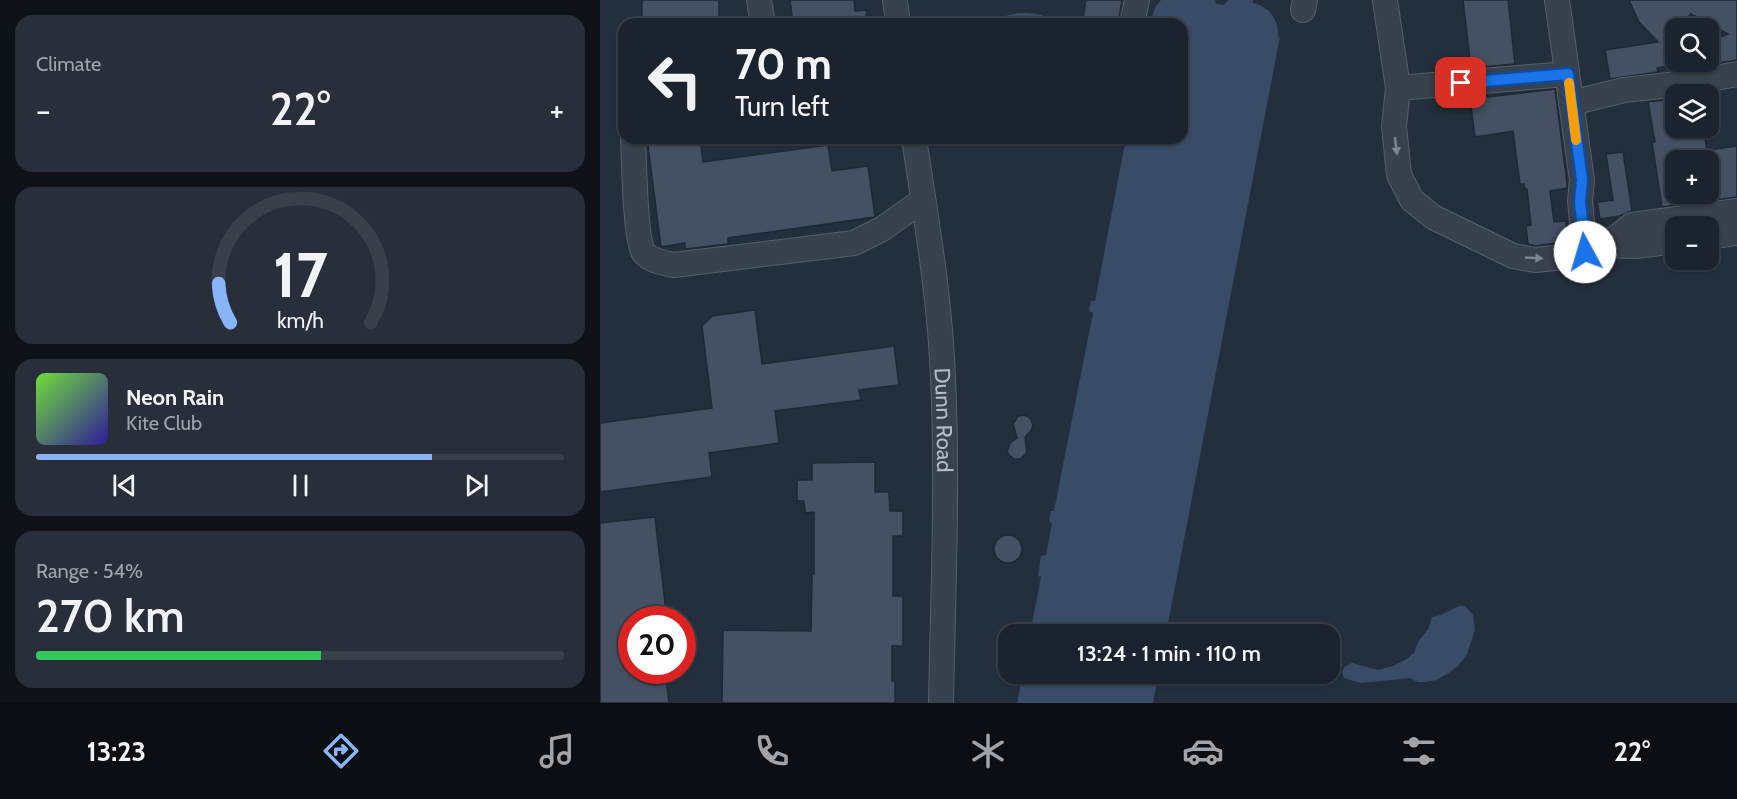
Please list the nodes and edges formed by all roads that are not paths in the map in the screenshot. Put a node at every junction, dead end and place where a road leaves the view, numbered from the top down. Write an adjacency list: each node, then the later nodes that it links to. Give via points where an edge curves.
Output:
1 (759, 0): 6 (street)
2 (895, 0): 7 (street)
3 (1137, 0): 8 (street)
4 (1385, 0): 12 (street)
5 (1557, 0): 9 (street)
6 (762, 18)
7 (897, 18)
8 (1133, 18)
9 (1568, 74): 12 (street); 15 (street)
10 (1737, 74): 15 (street, via 1624,90)
11 (1737, 86): 13 (street)
12 (1398, 88): 23 (street, one-way to 23, via 1394,126 1399,175 1412,200 1433,217 1512,256 1535,260)
13 (1719, 90)
14 (1665, 99): 15 (street, via 1611,106)
15 (1572, 103): 23 (street, via 1582,180 1580,201)
16 (633, 144): 18 (street, via 638,233 644,252 654,260 674,266 854,243)
17 (915, 144): 18 (street, Dunn Road)
18 (923, 200): 24 (street, Dunn Road, via 943,377)
19 (1737, 211): 23 (street, via 1632,225)
20 (1737, 233): 21 (street)
21 (1719, 235)
22 (1665, 242): 23 (street)
23 (1593, 249)
24 (941, 703)

